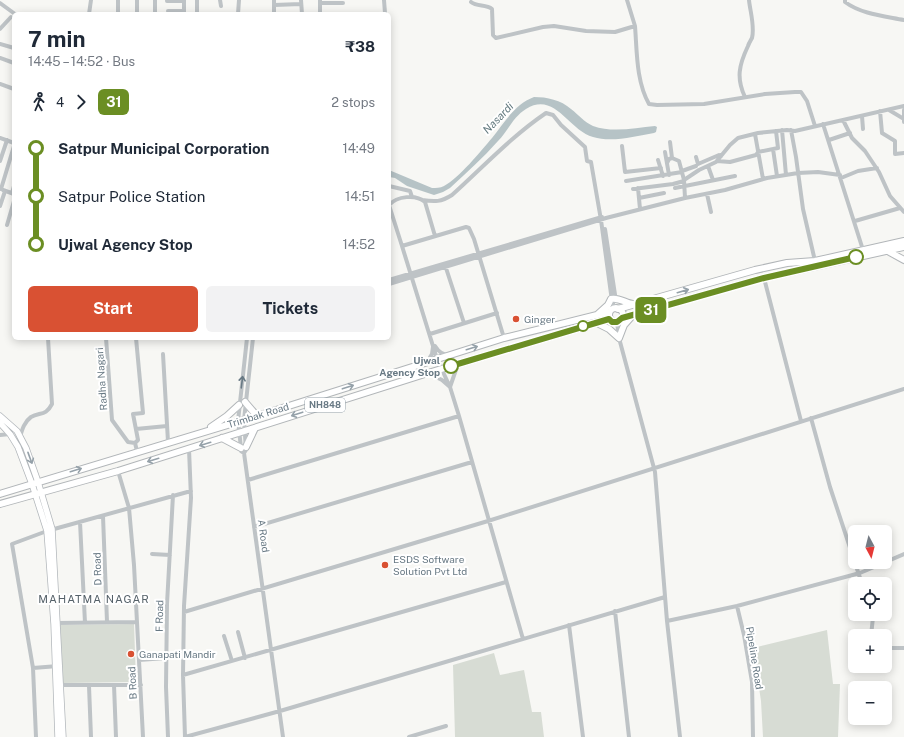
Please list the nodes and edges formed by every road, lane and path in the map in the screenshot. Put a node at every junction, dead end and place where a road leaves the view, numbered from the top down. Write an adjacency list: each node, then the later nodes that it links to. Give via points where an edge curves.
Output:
1 (91, 0): 23 (street)
2 (118, 0): 24 (street)
3 (137, 0): 25 (street)
4 (155, 0): 26 (street)
5 (197, 0): 28 (street)
6 (220, 0): 20 (street)
7 (239, 0): 29 (street)
8 (384, 0): 32 (street)
9 (627, 0): 35 (street)
10 (749, 0): 43 (street, via 752,38 739,71 740,87)
11 (845, 0): 34 (street, via 853,8)
12 (166, 1): 13 (street)
13 (184, 1): 27 (street)
14 (320, 1): 19 (street); 31 (street)
15 (274, 2): 16 (street)
16 (301, 2): 30 (street)
17 (472, 2): 35 (street, via 492,9 493,35 496,38 554,26 586,32 615,32)
18 (0, 3): 22 (street)
19 (343, 3)
20 (221, 6)
21 (168, 11): 27 (street)
22 (12, 12)
23 (89, 12)
24 (118, 12)
25 (137, 12)
26 (156, 12)
27 (184, 12)
28 (197, 12)
29 (238, 12)
30 (302, 12)
31 (320, 12)
32 (385, 12)
33 (11, 17): 36 (street)
34 (904, 20)
35 (635, 26): 43 (street, via 643,91 649,104 704,104)
36 (0, 29)
37 (0, 44): 38 (street)
38 (12, 47)
39 (0, 58): 40 (street)
40 (12, 62)
41 (0, 84): 42 (street)
42 (12, 88)
43 (745, 97): 51 (street, via 801,92 807,101)
44 (903, 108): 45 (street); 49 (street)
45 (889, 110): 46 (street); 49 (street)
46 (880, 111): 47 (street); 69 (street, via 882,133 895,141 895,154)
47 (862, 116): 48 (street); 52 (street)
48 (843, 120): 50 (street); 56 (street)
49 (904, 120)
50 (823, 124): 51 (street); 60 (street)
51 (815, 126): 54 (street)
52 (863, 129)
53 (782, 130): 54 (street); 55 (street); 84 (street)
54 (790, 130): 82 (street)
55 (776, 131): 57 (street); 65 (street, via 778,148)
56 (850, 133): 60 (street); 80 (street)
57 (755, 134): 67 (street); 70 (street, via 738,138)
58 (0, 138): 59 (street)
59 (7, 140): 61 (street); 64 (street)
60 (829, 140): 88 (street)
61 (12, 142)
62 (670, 142): 72 (street)
63 (622, 146): 79 (street, via 625,172)
64 (2, 149): 74 (street)
65 (773, 149): 67 (street); 87 (street)
66 (665, 152): 76 (street)
67 (758, 152): 75 (street, via 756,155 730,162); 89 (street)
68 (12, 153): 96 (street)
69 (904, 153)
70 (721, 156): 71 (street, via 698,164); 75 (street)
71 (696, 157)
72 (672, 158): 76 (street); 81 (street, via 678,161)
73 (658, 160): 79 (street)
74 (0, 161)
75 (717, 161): 78 (street)
76 (667, 163): 83 (street)
77 (696, 166): 81 (street)
78 (708, 166): 90 (street); 91 (street)
79 (660, 168): 85 (street)
80 (877, 168): 88 (street); 108 (street, via 890,196)
81 (682, 172): 83 (street); 90 (street)
82 (798, 173): 84 (street); 88 (street, via 818,172); 121 (street)
83 (669, 175): 85 (street)
84 (786, 175): 87 (street)
85 (663, 176): 92 (street)
86 (735, 176): 91 (street)
87 (777, 176): 89 (street)
88 (840, 176): 112 (street)
89 (763, 179): 99 (street)
90 (684, 180): 94 (street); 101 (street, via 673,184 636,188)
91 (713, 180): 94 (street)
92 (626, 181)
93 (391, 186): 100 (street, via 410,191)
94 (684, 186): 95 (street); 102 (street)
95 (675, 188)
96 (2, 190): 98 (street); 105 (street)
97 (664, 193): 101 (street)
98 (12, 194)
99 (706, 194): 102 (street); 109 (street)
100 (412, 197): 103 (street); 104 (street)
101 (639, 198): 106 (street)
102 (685, 198): 106 (street)
103 (422, 200): 111 (street, via 444,200 452,195 514,137 546,113 553,115 585,147 587,161 591,162); 114 (street, via 425,202)
104 (391, 203)
105 (0, 206)
106 (640, 209): 111 (street)
107 (391, 211): 116 (street)
108 (903, 211): 112 (street)
109 (711, 212)
110 (12, 217): 113 (street)
111 (603, 218): 119 (street); 127 (street)
112 (855, 221): 117 (street)
113 (7, 225)
114 (435, 236): 116 (street); 119 (street, via 466,227 474,239)
115 (903, 245): 117 (highway); 118 (highway)
116 (402, 246): 123 (street)
117 (864, 250): 121 (highway)
118 (886, 250): 120 (highway); 124 (highway)
119 (478, 255): 122 (street); 130 (street)
120 (904, 260)
121 (815, 261): 128 (highway, one-way to 121, via 787,262)
122 (445, 265): 123 (street); 136 (street)
123 (411, 276): 125 (street); 126 (street); 138 (street)
124 (764, 278): 131 (highway); 162 (street)
125 (391, 280)
126 (391, 283)
127 (613, 298): 128 (highway); 129 (street); 132 (highway)
128 (637, 304): 129 (highway)
129 (617, 309): 133 (highway); 134 (highway)
130 (496, 313): 136 (street); 139 (street)
131 (634, 314): 134 (highway); 140 (highway, via 624,325)
132 (596, 316): 133 (highway, Trimbak Road / NH848); 139 (highway, Trimbak Road / NH848)
133 (609, 316): 135 (highway, via 612,322); 137 (highway)
134 (622, 318): 135 (highway)
135 (617, 322): 140 (street)
136 (464, 323): 138 (street)
137 (595, 323): 140 (highway, via 603,325); 151 (highway)
138 (430, 334): 146 (street)
139 (504, 338): 148 (highway, Trimbak Road / NH848, one-way to 139)
140 (619, 338): 179 (street)
141 (48, 340): 171 (street, via 52,404 49,410 31,418 24,425)
142 (106, 340): 174 (street, Radha Nagari, via 112,420 128,442)
143 (136, 340): 166 (street, via 142,413 133,414)
144 (247, 340): 156 (street, one-way to 144)
145 (252, 340): 156 (street)
146 (432, 341): 148 (street, via 440,352); 149 (street); 150 (street, via 433,349)
147 (162, 354): 164 (street)
148 (450, 355): 149 (highway, Trimbak Road / NH848)
149 (437, 359): 150 (highway, Trimbak Road / NH848); 152 (street)
150 (427, 362): 158 (highway, Trimbak Road / NH848, one-way to 150)
151 (458, 364): 152 (highway); 154 (street)
152 (442, 369): 153 (highway); 154 (street)
153 (428, 373): 154 (street); 165 (highway, NH848, one-way to 165)
154 (450, 387): 159 (street)
155 (904, 389): 160 (street)
156 (242, 403): 158 (highway); 161 (street); 167 (highway)
157 (0, 416): 171 (main road, via 17,431)
158 (257, 416): 161 (highway, Trimbak Road / NH848)
159 (459, 416): 178 (street); 184 (street)
160 (811, 418): 162 (street); 205 (street)
161 (241, 420): 167 (highway, Trimbak Road / NH848); 168 (street)
162 (801, 421): 179 (street)
163 (0, 423): 169 (main road)
164 (167, 426): 166 (street); 173 (street)
165 (255, 428): 168 (highway, NH848); 176 (highway)
166 (136, 429): 174 (street, via 138,440)
167 (205, 432): 173 (highway, Trimbak Road / NH848)
168 (241, 432): 172 (highway, NH848); 176 (street, A Road)
169 (10, 434): 170 (street); 182 (main road)
170 (0, 436)
171 (20, 438): 181 (main road, one-way to 181)
172 (222, 438): 175 (highway, Trimbak Road, one-way to 175); 176 (highway)
173 (168, 442): 177 (highway, Trimbak Road / NH848)
174 (134, 443): 177 (street)
175 (189, 449): 180 (highway, Trimbak Road, one-way to 180); 189 (street)
176 (244, 449): 184 (street, A Road)
177 (137, 451): 183 (highway, Trimbak Road / NH848, one-way to 177)
178 (472, 462): 198 (street); 200 (street)
179 (654, 468): 198 (street); 209 (street)
180 (118, 471): 188 (highway, Trimbak Road); 196 (street, B Road)
181 (36, 475): 183 (main road); 185 (main road)
182 (29, 477): 186 (main road); 187 (main road)
183 (46, 479): 185 (highway, Trimbak Road / NH848)
184 (248, 480): 200 (street, A Road)
185 (38, 482): 186 (highway, Trimbak Road); 191 (main road)
186 (32, 484): 187 (highway, Trimbak Road); 191 (main road)
187 (24, 487): 190 (highway, Trimbak Road)
188 (49, 491): 191 (highway, Trimbak Road); 195 (main road)
189 (191, 491): 192 (street); 212 (street)
190 (0, 494)
191 (38, 494): 193 (highway, Trimbak Road); 195 (main road)
192 (173, 495): 196 (street); 204 (street, F Road)
193 (28, 497): 194 (highway, Trimbak Road); 195 (main road)
194 (0, 504)
195 (42, 506): 201 (main road)
196 (129, 508): 197 (street); 215 (street, B Road)
197 (103, 516): 199 (street); 214 (street, D Road)
198 (488, 521): 207 (street); 208 (street)
199 (80, 522): 201 (street); 217 (street)
200 (254, 527): 208 (street, A Road)
201 (49, 530): 216 (main road); 229 (main road); 230 (street, via 12,544)
202 (152, 554): 204 (street)
203 (904, 554): 205 (street)
204 (170, 555): 225 (street, F Road)
205 (858, 573): 206 (street); 210 (street)
206 (859, 577)
207 (506, 582): 221 (street); 224 (street)
208 (263, 588): 212 (street); 224 (street, A Road)
209 (665, 597): 211 (street); 213 (street)
210 (737, 606): 213 (street); 251 (street, Pipeline Road, via 752,682)
211 (616, 611): 218 (street); 249 (street)
212 (184, 612): 231 (street)
213 (667, 621): 250 (street)
214 (107, 622): 215 (street); 217 (street)
215 (137, 622): 227 (street, B Road)
216 (58, 623): 217 (street); 229 (main road)
217 (85, 623)
218 (569, 625): 221 (street); 248 (street)
219 (238, 632): 226 (street)
220 (224, 636): 228 (street)
221 (522, 639): 236 (street)
222 (892, 648): 223 (street)
223 (904, 648)
224 (272, 650): 226 (street); 236 (street, A Road)
225 (166, 658): 227 (street); 244 (street, F Road)
226 (245, 658): 228 (street)
227 (139, 660): 235 (street, B Road)
228 (232, 661): 231 (street)
229 (57, 666): 230 (street); 233 (main road)
230 (33, 668): 238 (street)
231 (183, 675): 245 (street)
232 (114, 685): 234 (street); 235 (street); 242 (street)
233 (58, 686): 234 (street); 239 (main road); 240 (main road)
234 (89, 686): 241 (street)
235 (141, 686): 243 (street, B Road)
236 (280, 710): 245 (street); 246 (street, A Road)
237 (446, 726): 247 (street)
238 (36, 737)
239 (58, 737)
240 (63, 737)
241 (91, 737)
242 (116, 737)
243 (143, 737)
244 (168, 737)
245 (185, 737)
246 (283, 737)
247 (409, 737)
248 (583, 737)
249 (629, 737)
250 (680, 737)
251 (753, 737)

